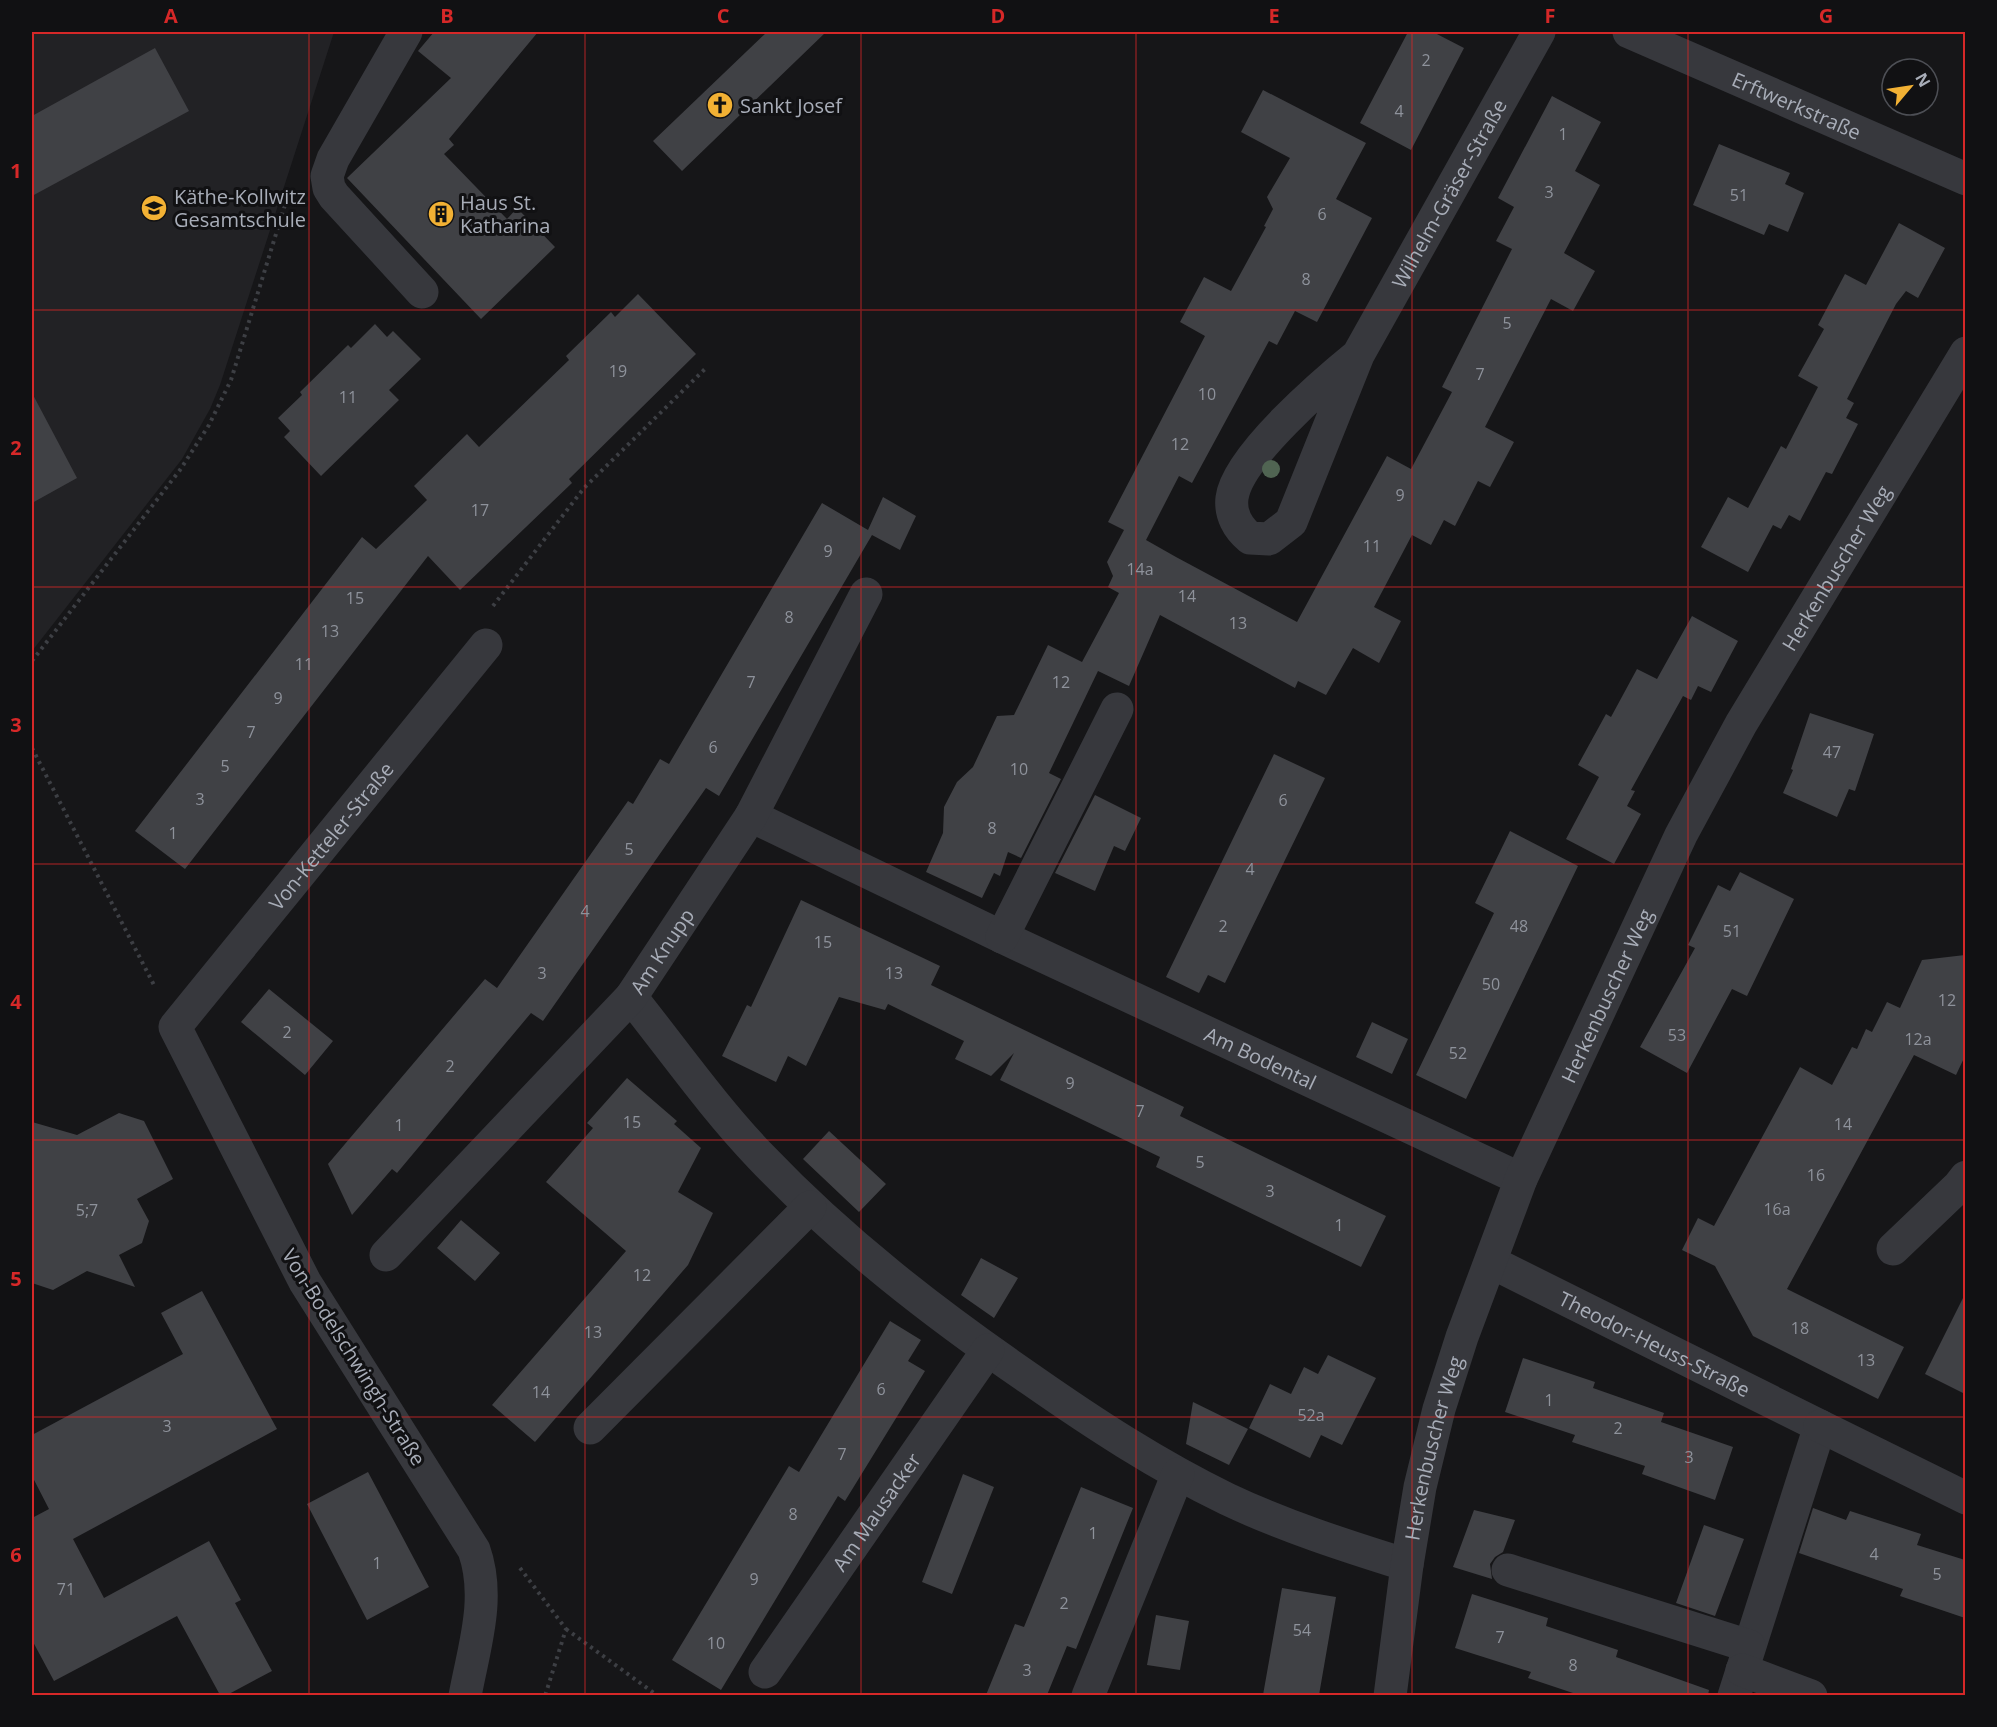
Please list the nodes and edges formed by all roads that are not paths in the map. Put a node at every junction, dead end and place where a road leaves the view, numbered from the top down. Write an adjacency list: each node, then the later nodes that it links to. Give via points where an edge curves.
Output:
1 (406, 32): 5 (street, via 344,138 327,176 334,196)
2 (1539, 32): 7 (street, Wilhelm-Gräser-Straße)
3 (1629, 32): 4 (street, Erftwerkstraße)
4 (1965, 180)
5 (422, 292)
6 (1965, 353): 16 (street, Herkenbuscher Weg, via 1741,724 1686,825)
7 (1358, 355): 7 (street, Wilhelm-Gräser-Straße, via 1287,418 1242,474 1232,506 1237,524 1250,538 1269,539 1291,522)
8 (866, 594): 11 (street, Am Knupp)
9 (486, 645): 14 (street, Von-Ketteler-Straße)
10 (1117, 709): 12 (street)
11 (751, 816): 12 (street, Am Bodental); 13 (street, Am Knupp)
12 (1002, 937): 16 (street, Am Bodental)
13 (631, 997): 17 (street, via 752,1147); 19 (street, Am Knupp)
14 (175, 1027): 30 (street, Von-Bodelschwingh-Straße, via 305,1282 468,1539 480,1568 483,1599)
15 (1965, 1177): 18 (street)
16 (1521, 1179): 20 (street, Herkenbuscher Weg)
17 (810, 1207): 21 (street, via 900,1284); 23 (street)
18 (1893, 1249)
19 (386, 1255)
20 (1491, 1262): 22 (street, Theodor-Heuss-Straße); 26 (street, Herkenbuscher Weg, via 1439,1409)
21 (988, 1350): 24 (street, via 1091,1422); 29 (street, Am Mausacker)
22 (1820, 1426): 25 (street, Theodor-Heuss-Straße); 28 (street)
23 (590, 1428)
24 (1178, 1474): 26 (street, via 1228,1500); 31 (street)
25 (1965, 1498)
26 (1407, 1565): 32 (street, Herkenbuscher Weg)
27 (1508, 1570): 28 (street)
28 (1741, 1671): 33 (street)
29 (765, 1672)
30 (465, 1695)
31 (1088, 1695)
32 (1390, 1695)
33 (1811, 1695)

